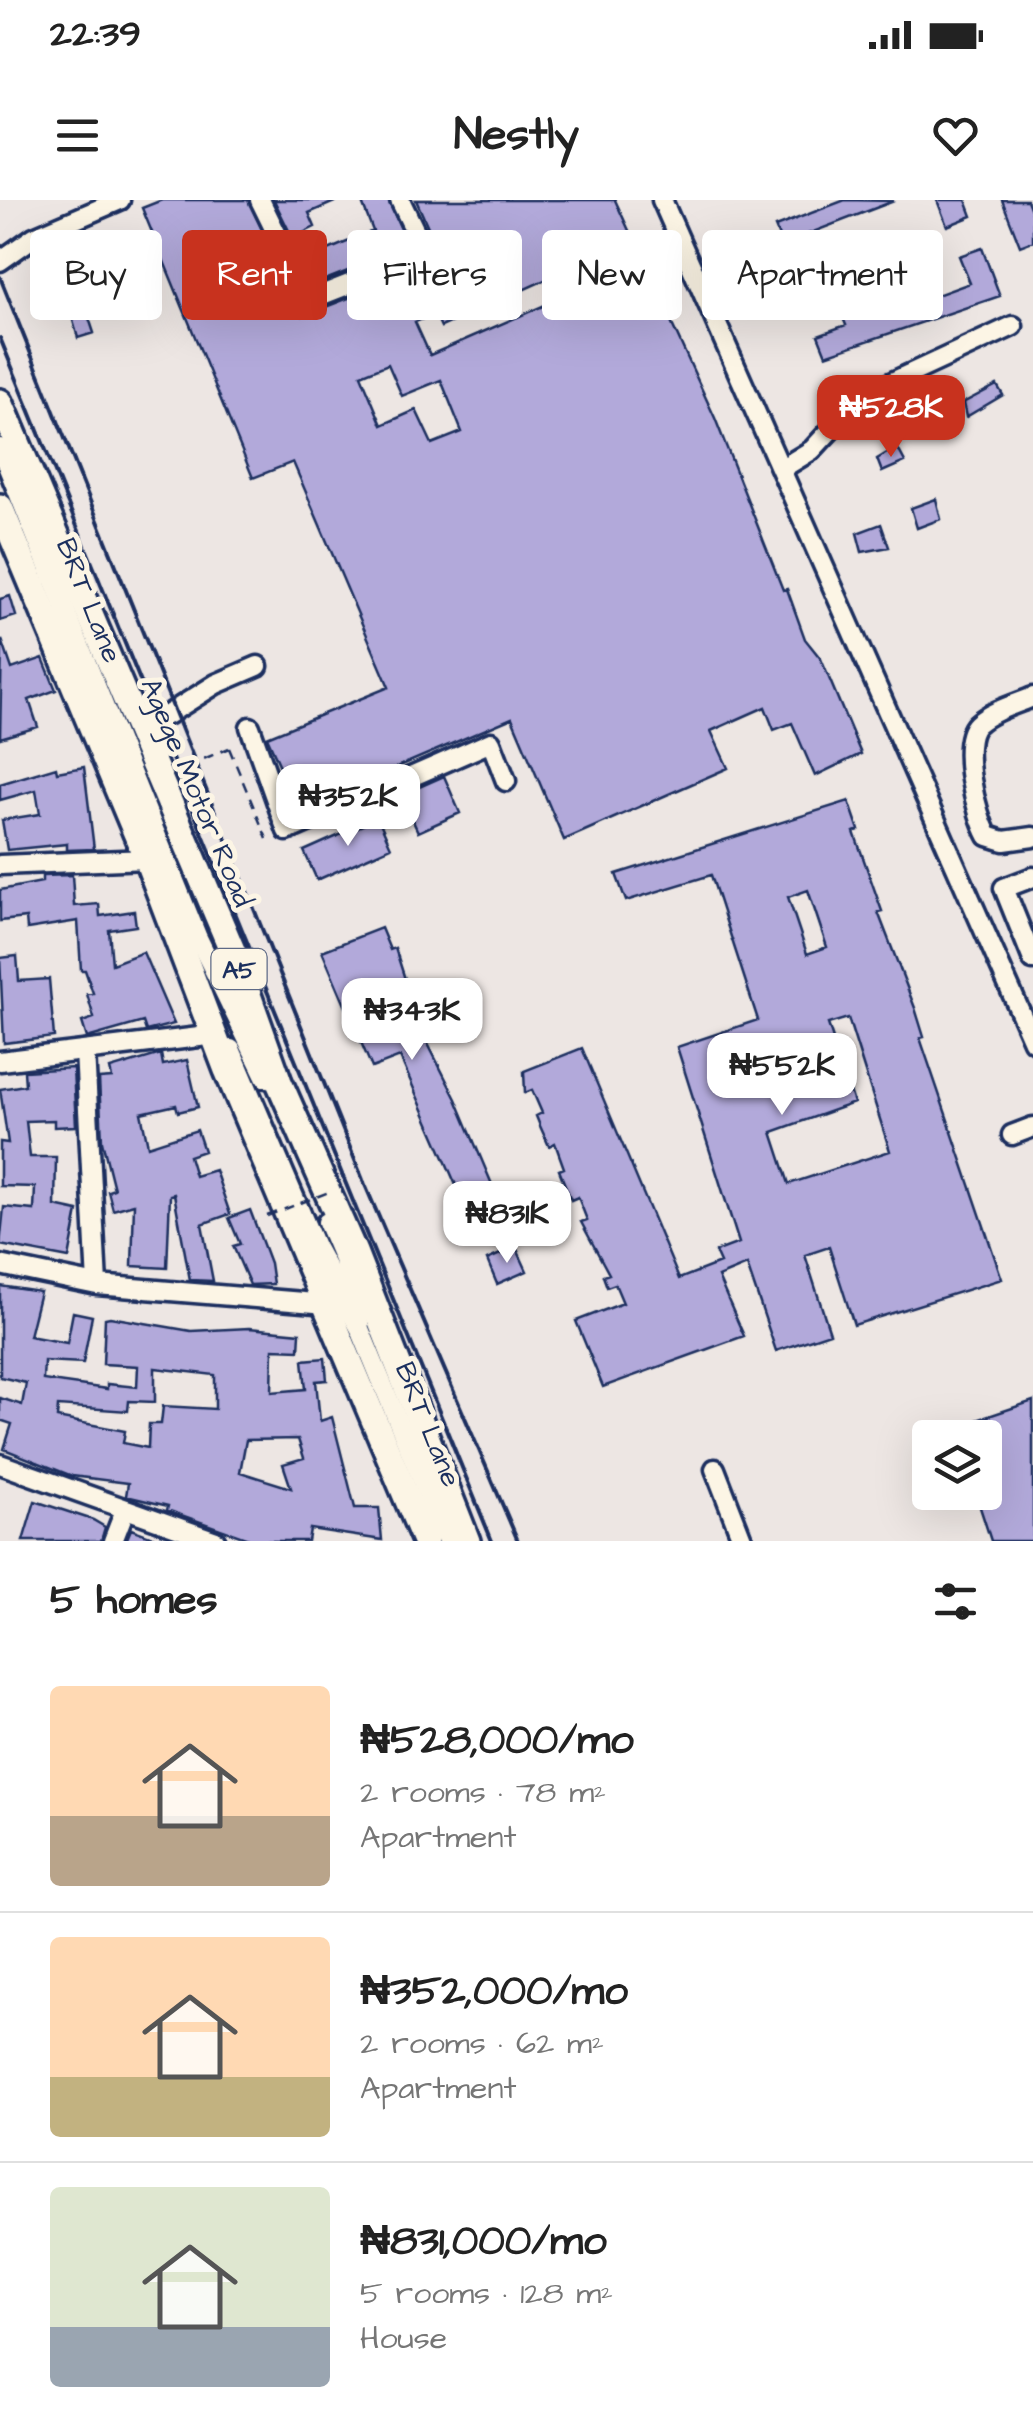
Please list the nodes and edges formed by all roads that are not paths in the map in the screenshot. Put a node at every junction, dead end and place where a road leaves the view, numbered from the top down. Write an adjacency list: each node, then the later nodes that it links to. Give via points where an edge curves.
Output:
1 (120, 200): 5 (street)
2 (260, 200): 3 (street, via 309,300 426,254)
3 (400, 200)
4 (662, 200): 10 (street)
5 (79, 208): 6 (street)
6 (0, 261)
7 (1013, 326): 10 (street, via 862,396 812,450)
8 (0, 402): 9 (highway, Agege Motor Road / A5)
9 (4, 438): 14 (highway, Agege Motor Road / A5); 39 (street, BRT Lane, via 198,938 224,1031 315,1246 360,1328)
10 (780, 469): 25 (street)
11 (0, 507): 20 (highway, A5)
12 (258, 666): 14 (street, via 166,715)
13 (1033, 696): 18 (street, via 979,722 968,750 988,836)
14 (133, 717): 40 (highway, Agege Motor Road / A5)
15 (250, 728): 17 (street)
16 (506, 781): 17 (street, via 491,742)
17 (287, 831): 19 (street)
18 (1033, 837)
19 (267, 839)
20 (147, 860): 21 (street); 24 (highway, A5)
21 (0, 865)
22 (1033, 877): 23 (street, via 1004,888)
23 (1033, 960)
24 (216, 1035): 26 (street); 32 (highway, A5)
25 (1033, 1041)
26 (85, 1052): 27 (street); 31 (street)
27 (1, 1058)
28 (1033, 1127): 29 (street)
29 (1012, 1134)
30 (0, 1265): 31 (street)
31 (97, 1285): 32 (street)
32 (327, 1304): 38 (highway, A5)
33 (0, 1464): 35 (street)
34 (714, 1469): 41 (street)
35 (125, 1510): 36 (street); 37 (street)
36 (113, 1541)
37 (216, 1541)
38 (425, 1541)
39 (448, 1541)
40 (468, 1541)
41 (743, 1541)

